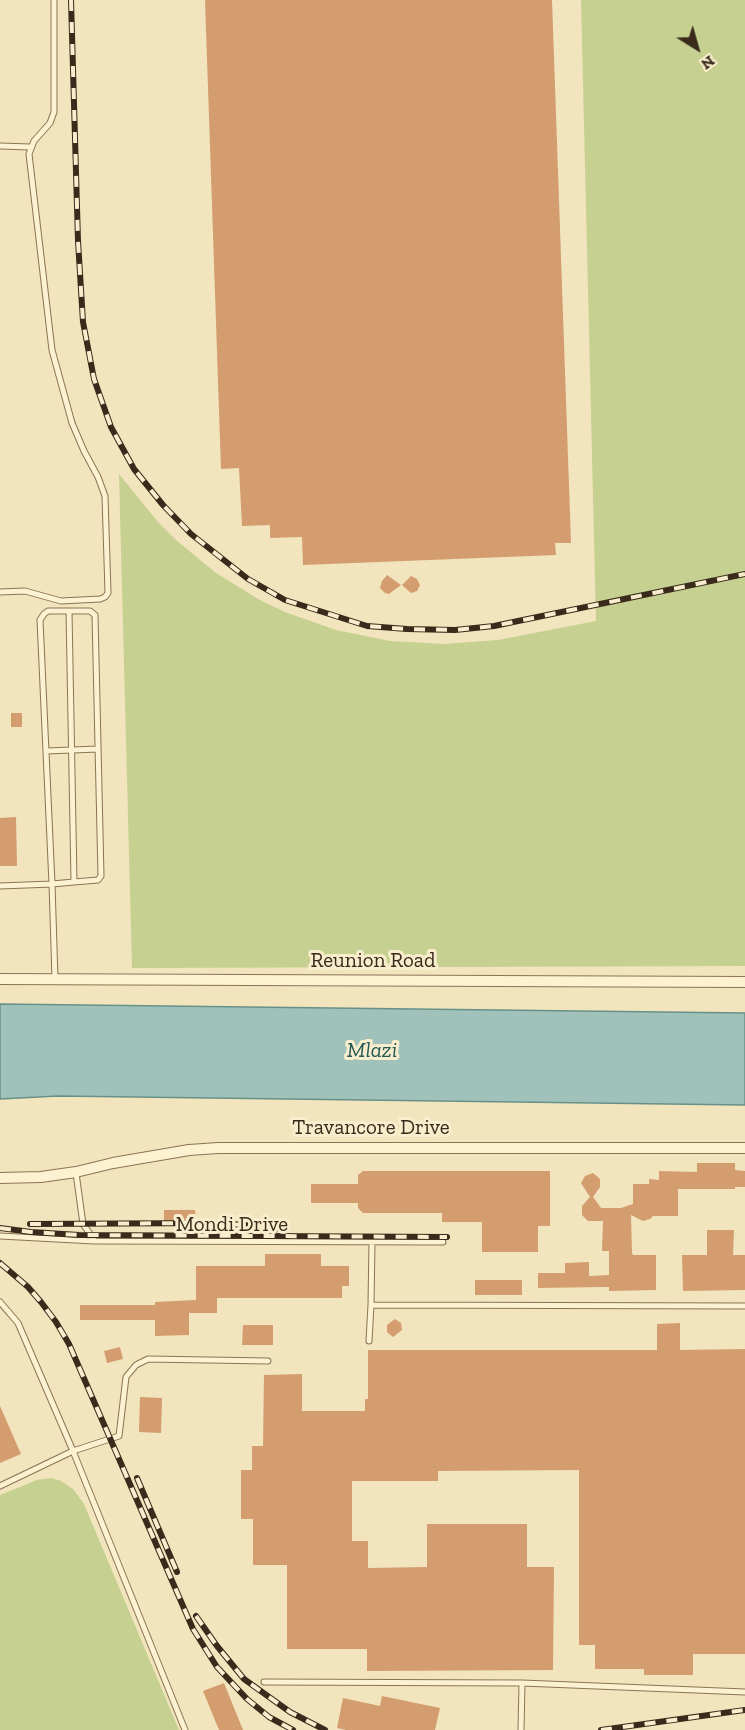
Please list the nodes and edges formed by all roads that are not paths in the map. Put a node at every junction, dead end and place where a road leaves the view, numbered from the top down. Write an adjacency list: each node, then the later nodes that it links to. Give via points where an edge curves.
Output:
1 (54, 0): 3 (lane, via 54,112)
2 (0, 146): 3 (lane)
3 (30, 147): 4 (lane, via 52,350 72,423 105,496 108,593 100,599 61,601 25,591)
4 (0, 592)
5 (69, 611): 6 (lane, via 90,611 95,615); 7 (lane); 8 (lane, via 48,611 40,620)
6 (98, 749): 7 (lane); 9 (lane, via 102,873 98,880)
7 (71, 750): 8 (lane); 9 (lane)
8 (46, 751): 10 (lane)
9 (75, 882): 10 (lane)
10 (52, 884): 11 (lane); 13 (lane)
11 (0, 885)
12 (0, 979): 13 (street, Reunion Road)
13 (55, 979): 14 (street, Reunion Road)
14 (745, 982)
15 (745, 1148): 16 (street, Travancore Drive, via 218,1148)
16 (76, 1172): 17 (street, Travancore Drive); 19 (lane, via 83,1224)
17 (0, 1178)
18 (0, 1236): 19 (lane, Mondi Drive)
19 (95, 1241): 20 (lane, Mondi Drive)
20 (372, 1242): 21 (lane, Mondi Drive); 23 (lane)
21 (443, 1242)
22 (0, 1302): 27 (lane, via 18,1323)
23 (370, 1305): 24 (lane); 25 (lane)
24 (745, 1306)
25 (369, 1341)
26 (268, 1361): 27 (lane, via 148,1359 126,1377 119,1436)
27 (73, 1452): 28 (lane); 32 (lane)
28 (0, 1486)
29 (264, 1682): 30 (lane)
30 (522, 1683): 31 (lane); 33 (lane)
31 (745, 1692)
32 (184, 1730)
33 (521, 1730)

